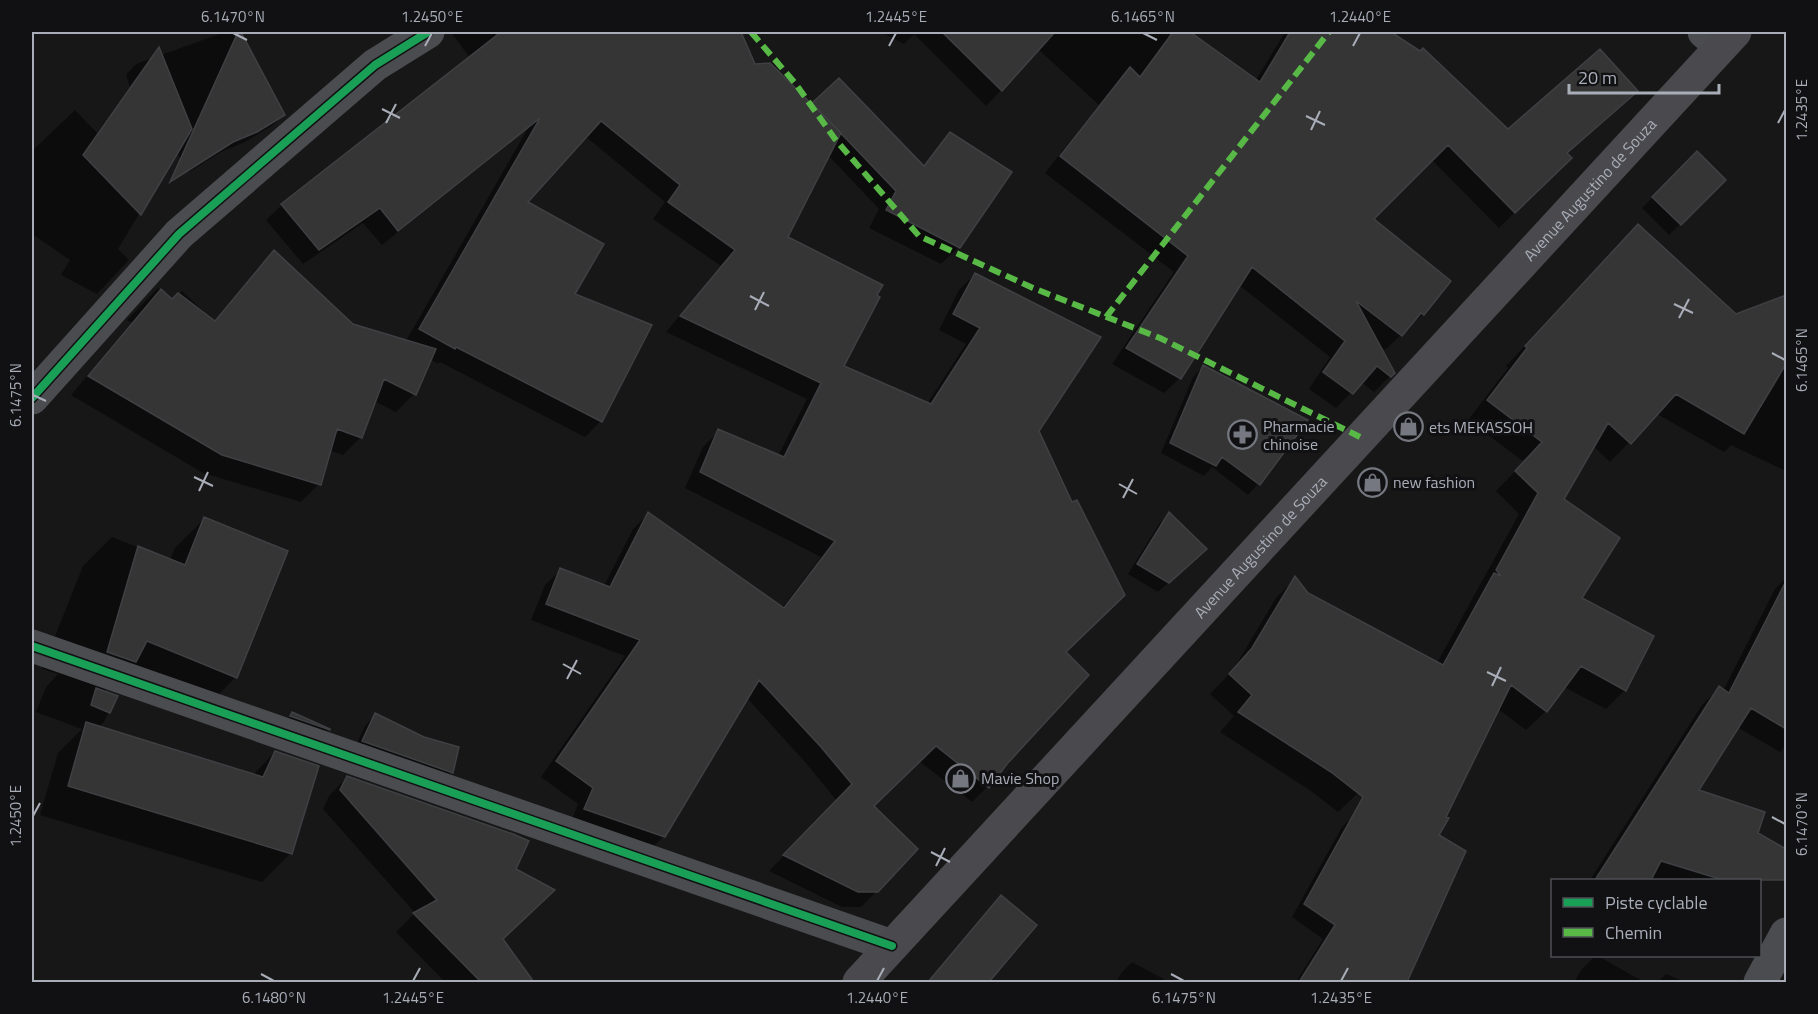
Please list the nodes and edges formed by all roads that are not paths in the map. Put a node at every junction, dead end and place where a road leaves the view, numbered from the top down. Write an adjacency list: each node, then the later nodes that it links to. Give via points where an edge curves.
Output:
1 (428, 32): 3 (street, via 375,65 179,234)
2 (1720, 36): 6 (main road, Avenue Augustino de Souza)
3 (32, 398)
4 (32, 646): 6 (street)
5 (1786, 934): 8 (street)
6 (892, 946): 7 (main road, Avenue Augustino de Souza)
7 (859, 982)
8 (1760, 982)

